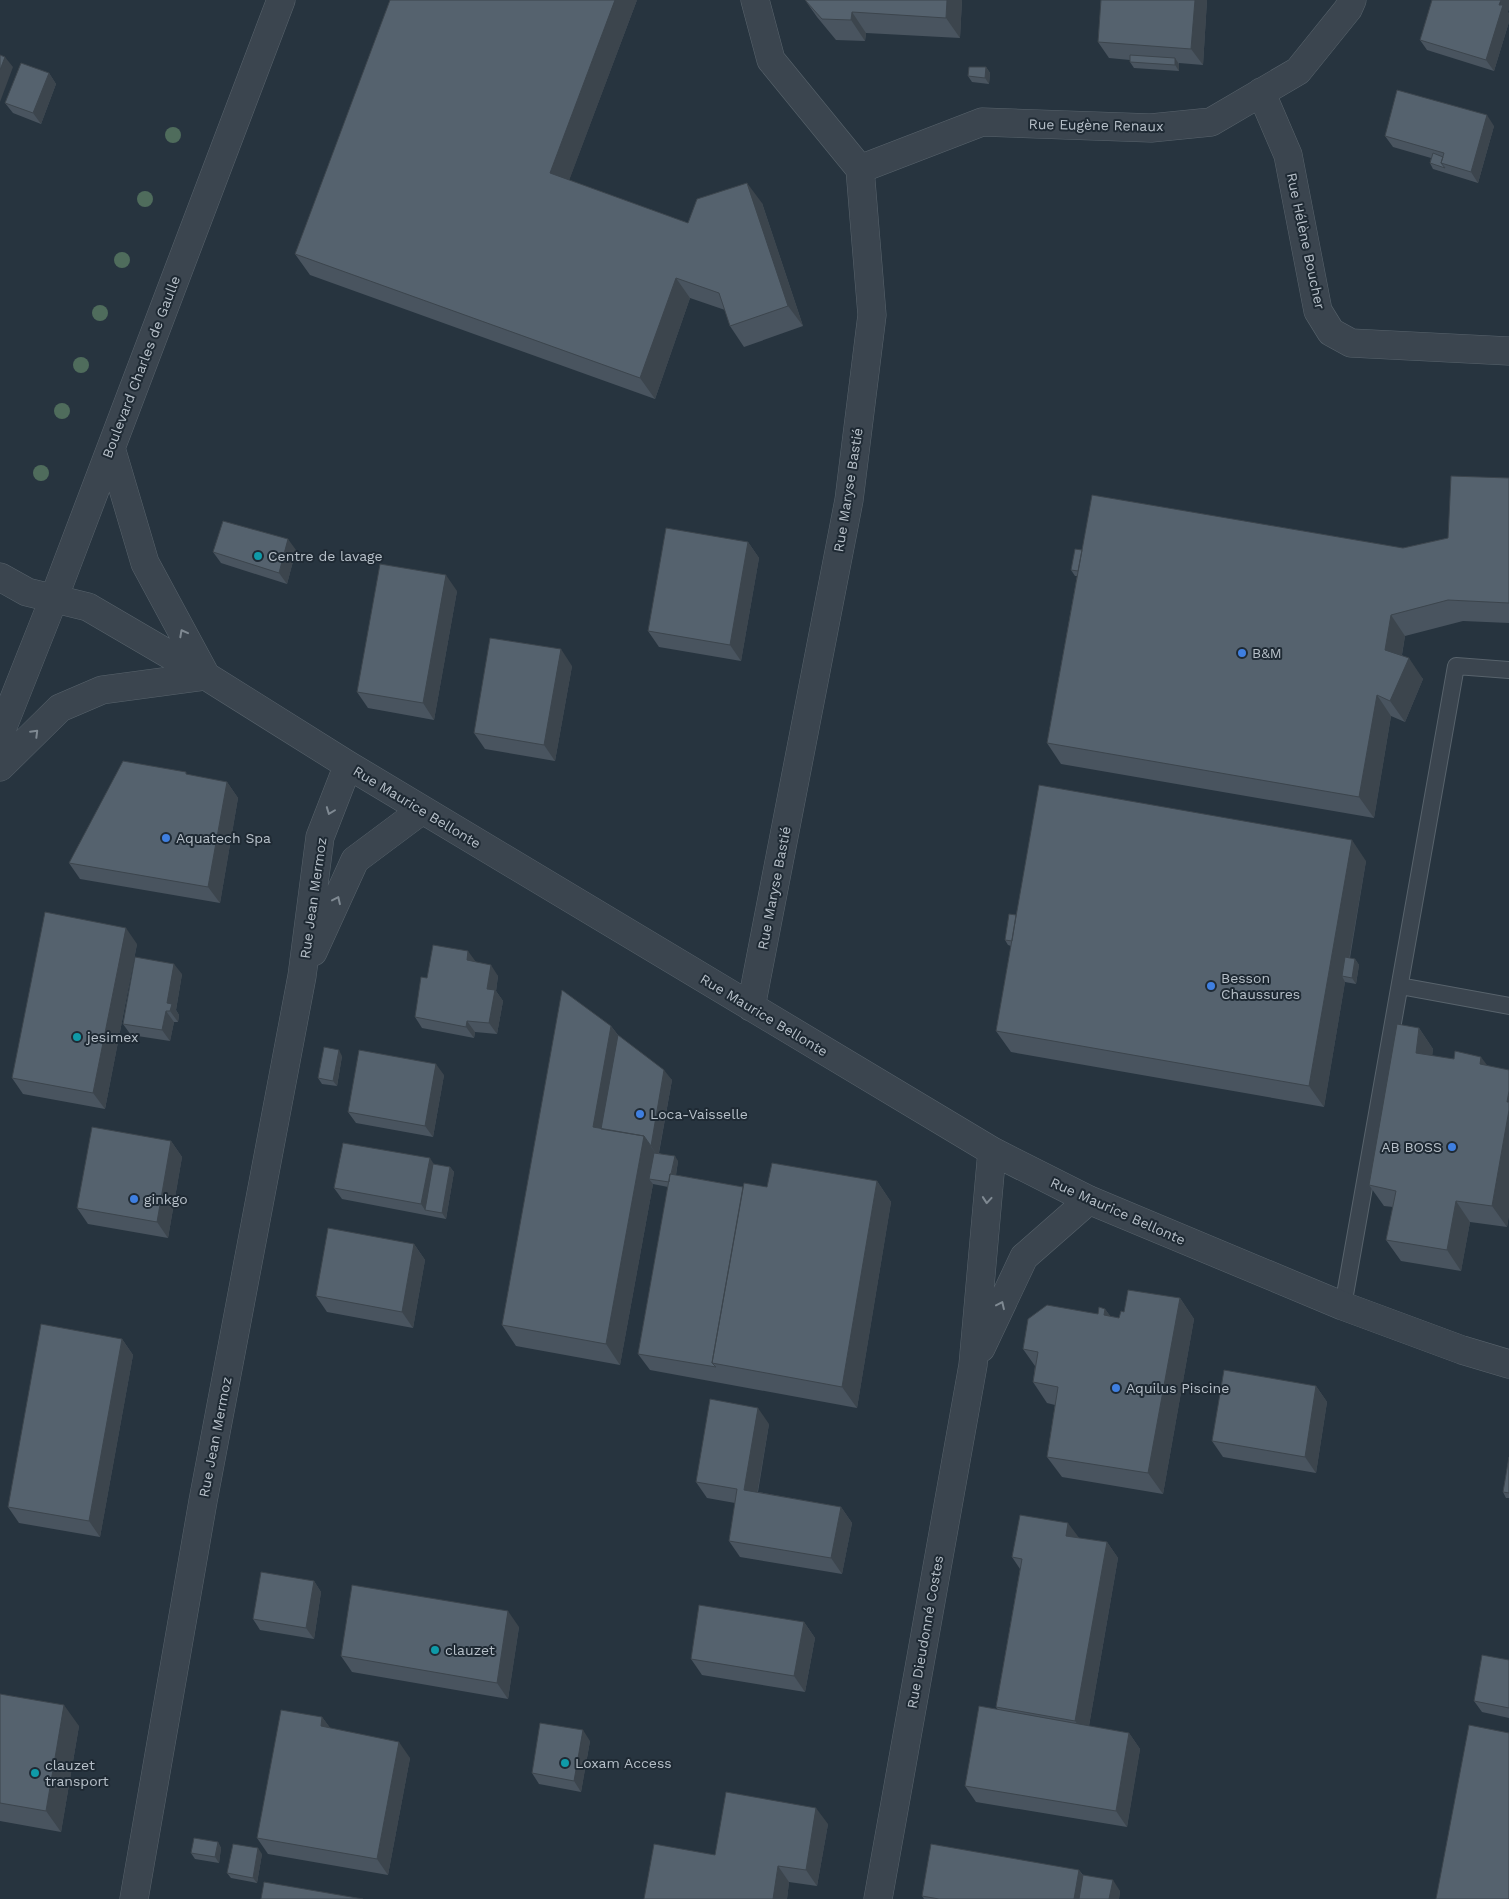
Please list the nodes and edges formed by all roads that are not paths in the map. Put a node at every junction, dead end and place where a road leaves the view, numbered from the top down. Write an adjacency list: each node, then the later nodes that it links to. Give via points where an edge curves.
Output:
1 (281, 0): 7 (street, Boulevard Charles de Gaulle)
2 (755, 0): 5 (street, via 771,60)
3 (1352, 0): 4 (street, Rue Eugène Renaux, via 1298,71)
4 (1261, 92): 5 (street, Rue Eugène Renaux, via 1211,122 1151,128 982,122); 6 (street, Rue Hélène Boucher, via 1288,155 1318,311 1331,332 1351,343)
5 (860, 170): 19 (street, Rue Maryse Bastié, via 872,315 849,500)
6 (1509, 351)
7 (111, 448): 9 (street, Boulevard Charles de Gaulle); 11 (street, one-way to 7, via 144,563)
8 (0, 577): 9 (street, Rue Maurice Bellonte, via 26,592)
9 (54, 598): 11 (street, Rue Maurice Bellonte, via 88,607); 12 (street, Boulevard Charles de Gaulle)
10 (1509, 670): 17 (lane, via 1456,666)
11 (206, 676): 13 (street, Rue Maurice Bellonte); 14 (street, one-way to 11, via 60,708 102,690)
12 (0, 734)
13 (348, 765): 15 (street, Rue Maurice Bellonte); 16 (street, Rue Jean Mermoz, one-way to 16, via 320,837)
14 (0, 767)
15 (422, 810): 16 (street, Rue Jean Mermoz, one-way to 15, via 355,860); 19 (street, Rue Maurice Bellonte)
16 (302, 976): 25 (street, Rue Jean Mermoz, via 204,1492)
17 (1400, 986): 18 (lane); 22 (lane)
18 (1509, 1006)
19 (751, 1007): 20 (street, Rue Maurice Bellonte)
20 (992, 1151): 21 (street, Rue Maurice Bellonte); 24 (street, Rue Dieudonné Costes, one-way to 24)
21 (1089, 1200): 22 (street, Rue Maurice Bellonte); 24 (street, Rue Dieudonné Costes, one-way to 21, via 1024,1257)
22 (1343, 1306): 23 (street, Rue Maurice Bellonte)
23 (1509, 1364)
24 (973, 1365): 26 (street, Rue Dieudonné Costes)
25 (134, 1899)
26 (878, 1899)

